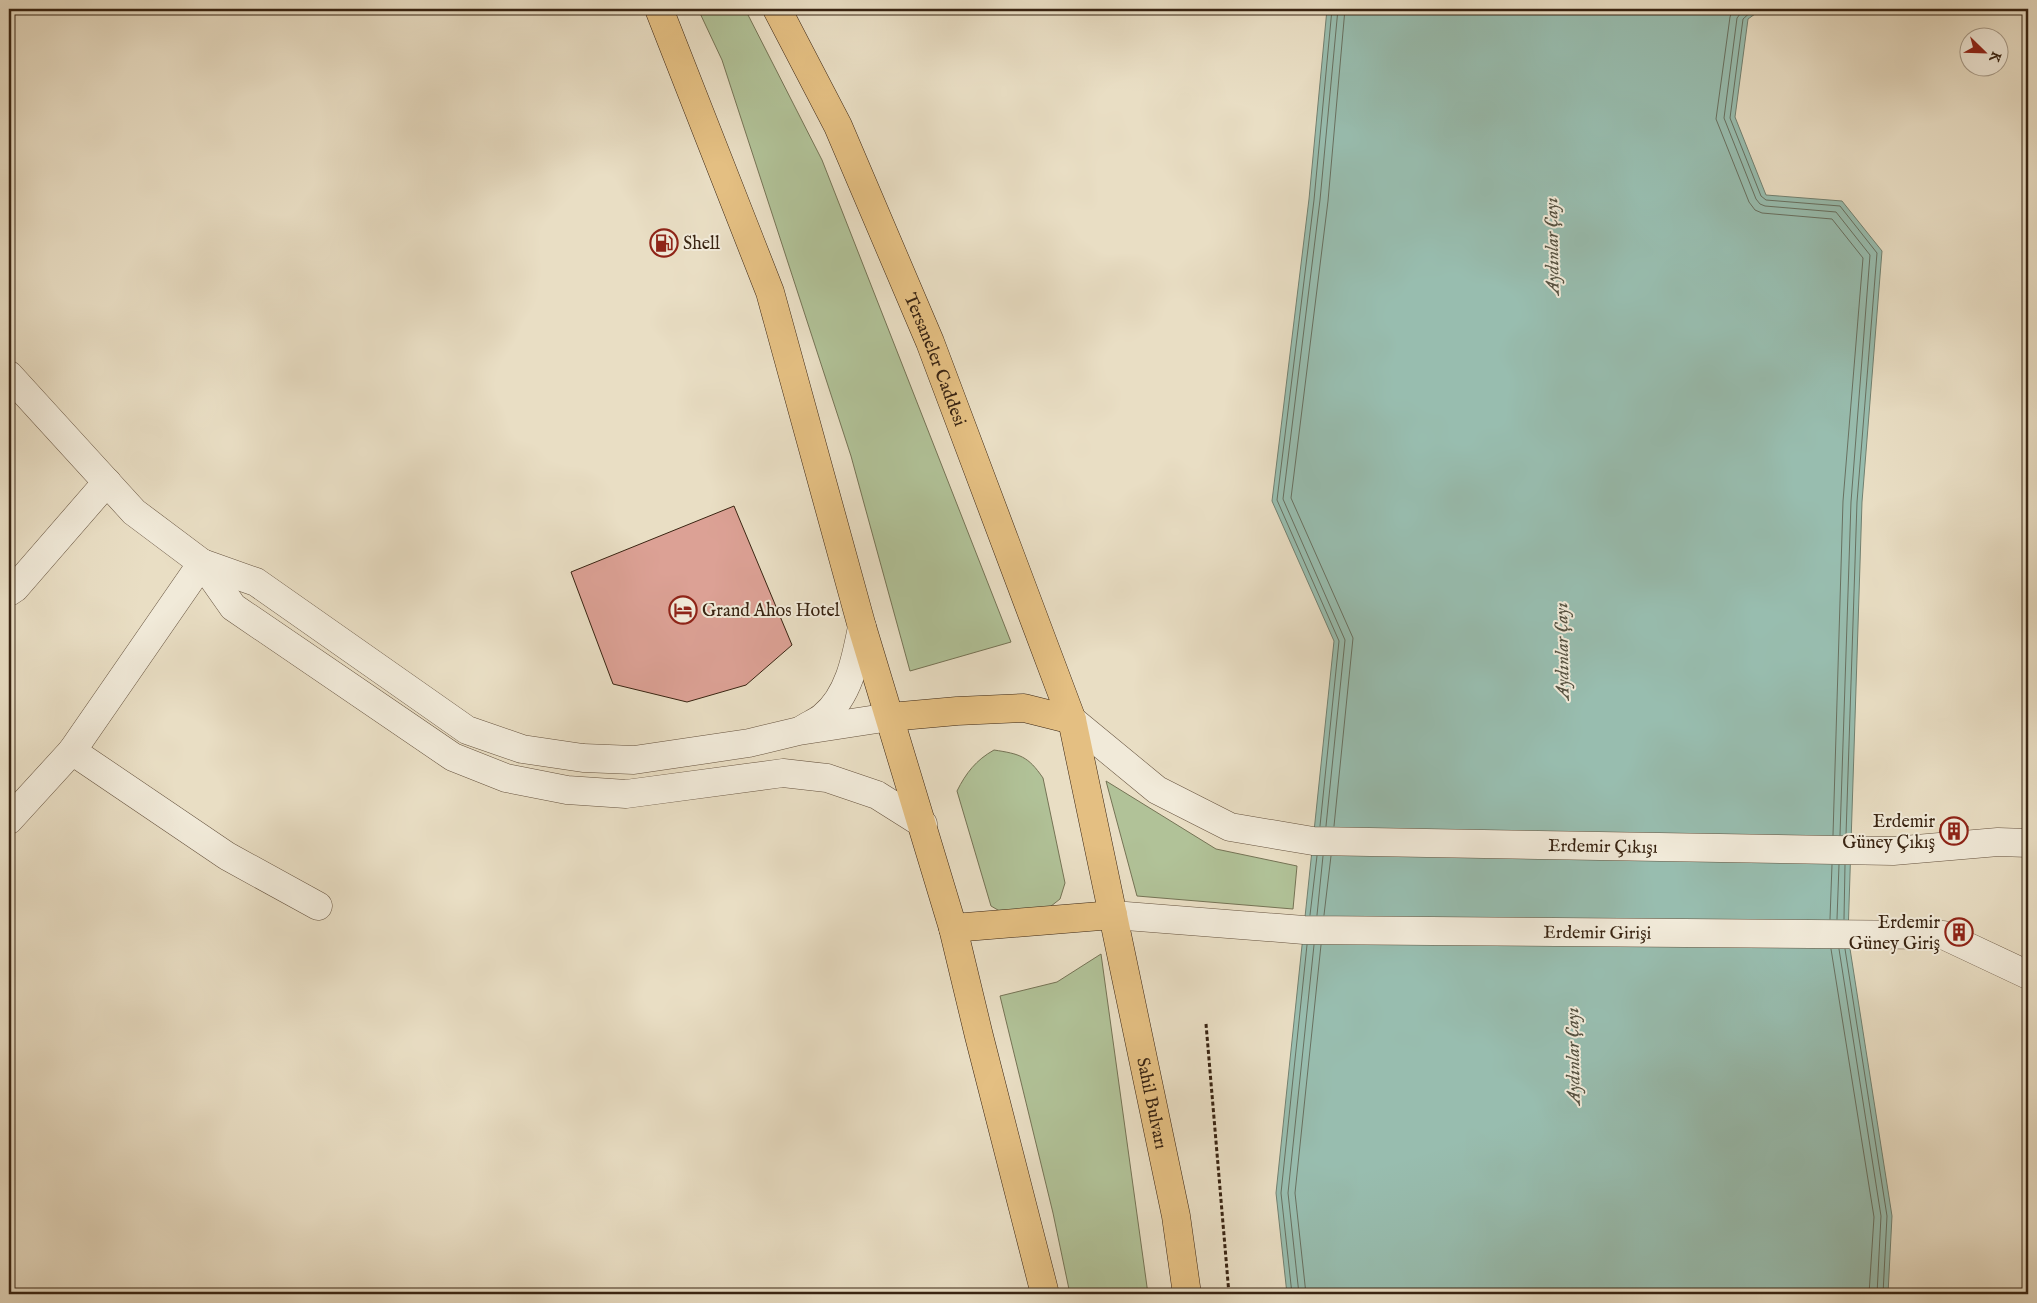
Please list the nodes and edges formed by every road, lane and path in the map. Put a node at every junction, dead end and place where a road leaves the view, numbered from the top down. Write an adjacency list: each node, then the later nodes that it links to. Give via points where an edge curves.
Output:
1 (659, 9): 7 (highway, via 770,292)
2 (778, 9): 9 (highway, Tersaneler Caddesi, via 838,126 930,342)
3 (9, 375): 4 (street)
4 (106, 482): 5 (street, via 134,512); 6 (street)
5 (202, 563): 10 (street, via 256,582 467,730 522,749 583,758 634,760); 11 (street); 13 (street, via 233,607 453,757 506,778 567,790 626,794 783,773 827,778 877,795)
6 (9, 592)
7 (862, 627): 8 (highway); 10 (street, via 855,666 843,693 824,717)
8 (890, 717): 9 (highway, via 1024,708); 10 (street); 13 (highway)
9 (1072, 720): 14 (street, Erdemir Çıkışı, via 1157,790 1230,827 1313,841 1893,851 1998,842); 16 (highway, Tersaneler Caddesi)
10 (800, 731)
11 (72, 751): 12 (street); 15 (street, via 226,856)
12 (9, 820)
13 (923, 824): 17 (highway)
14 (2028, 843)
15 (318, 906)
16 (1113, 915): 17 (highway); 18 (street, Erdemir Girişi, via 1304,930 1943,936); 21 (highway, Sahil Bulvarı, via 1176,1216)
17 (953, 928): 20 (highway)
18 (2028, 975)
19 (1206, 1024): 22 (path)
20 (1046, 1294)
21 (1187, 1294)
22 (1229, 1294)

